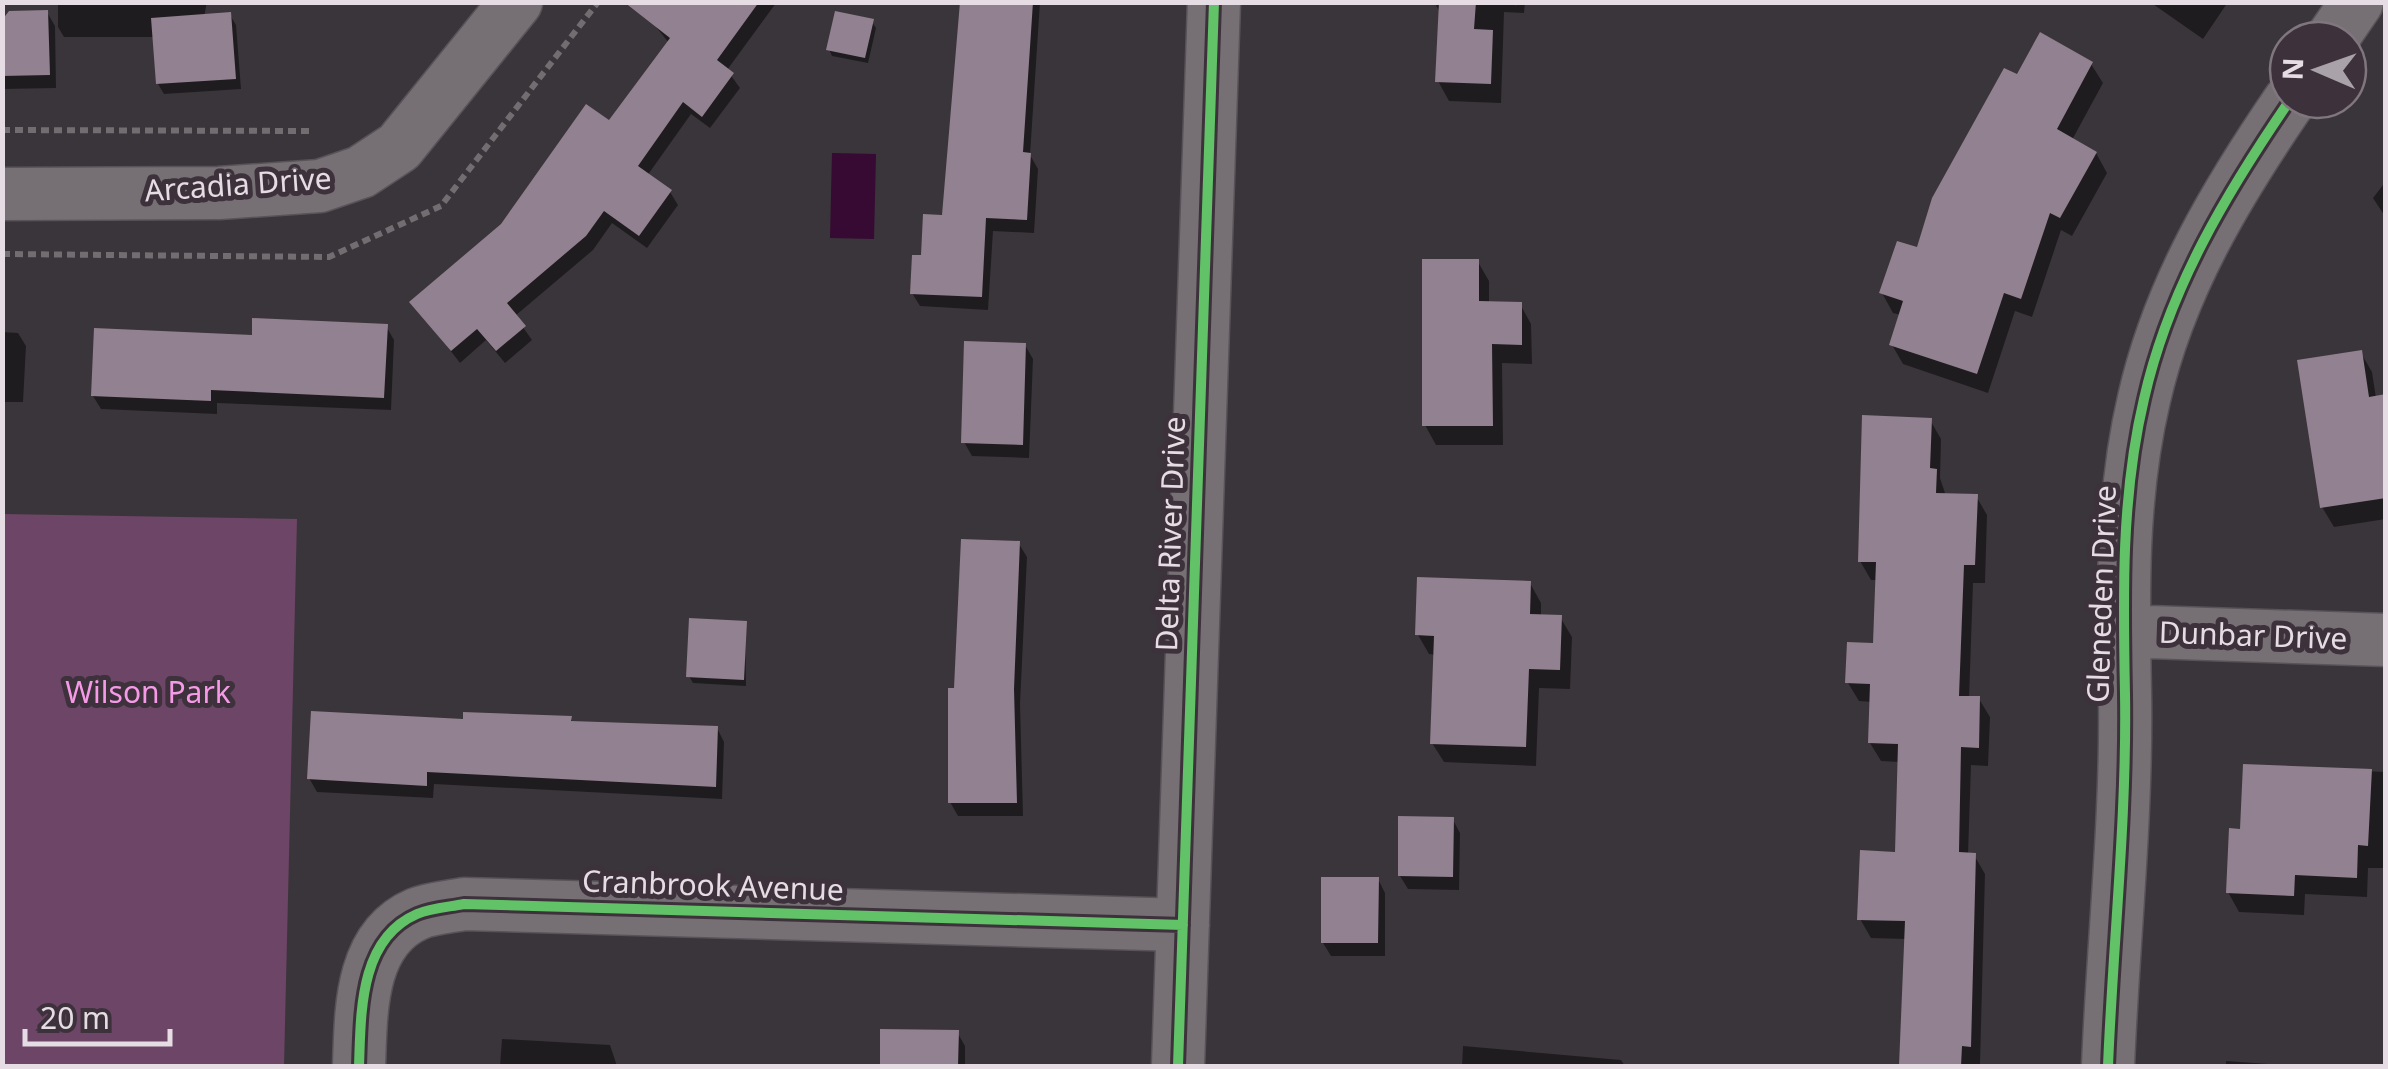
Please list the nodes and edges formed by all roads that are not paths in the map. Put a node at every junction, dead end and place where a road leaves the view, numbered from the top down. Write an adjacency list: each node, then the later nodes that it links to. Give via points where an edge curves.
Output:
1 (516, 2): 4 (street, Arcadia Drive, via 400,147 361,172 320,186 219,193)
2 (1214, 2): 7 (street, Delta River Drive)
3 (2277, 120): 5 (street, Gleneden Drive, via 2220,208 2177,296 2144,397 2129,484)
4 (2, 194)
5 (2120, 631): 6 (street, Dunbar Drive); 10 (street, Gleneden Drive, via 2125,695)
6 (2386, 640)
7 (1183, 925): 8 (street, Cranbrook Avenue, via 464,904 418,913 394,929 374,956 362,1001); 9 (street, Delta River Drive)
8 (359, 1066)
9 (1178, 1066)
10 (2108, 1066)

